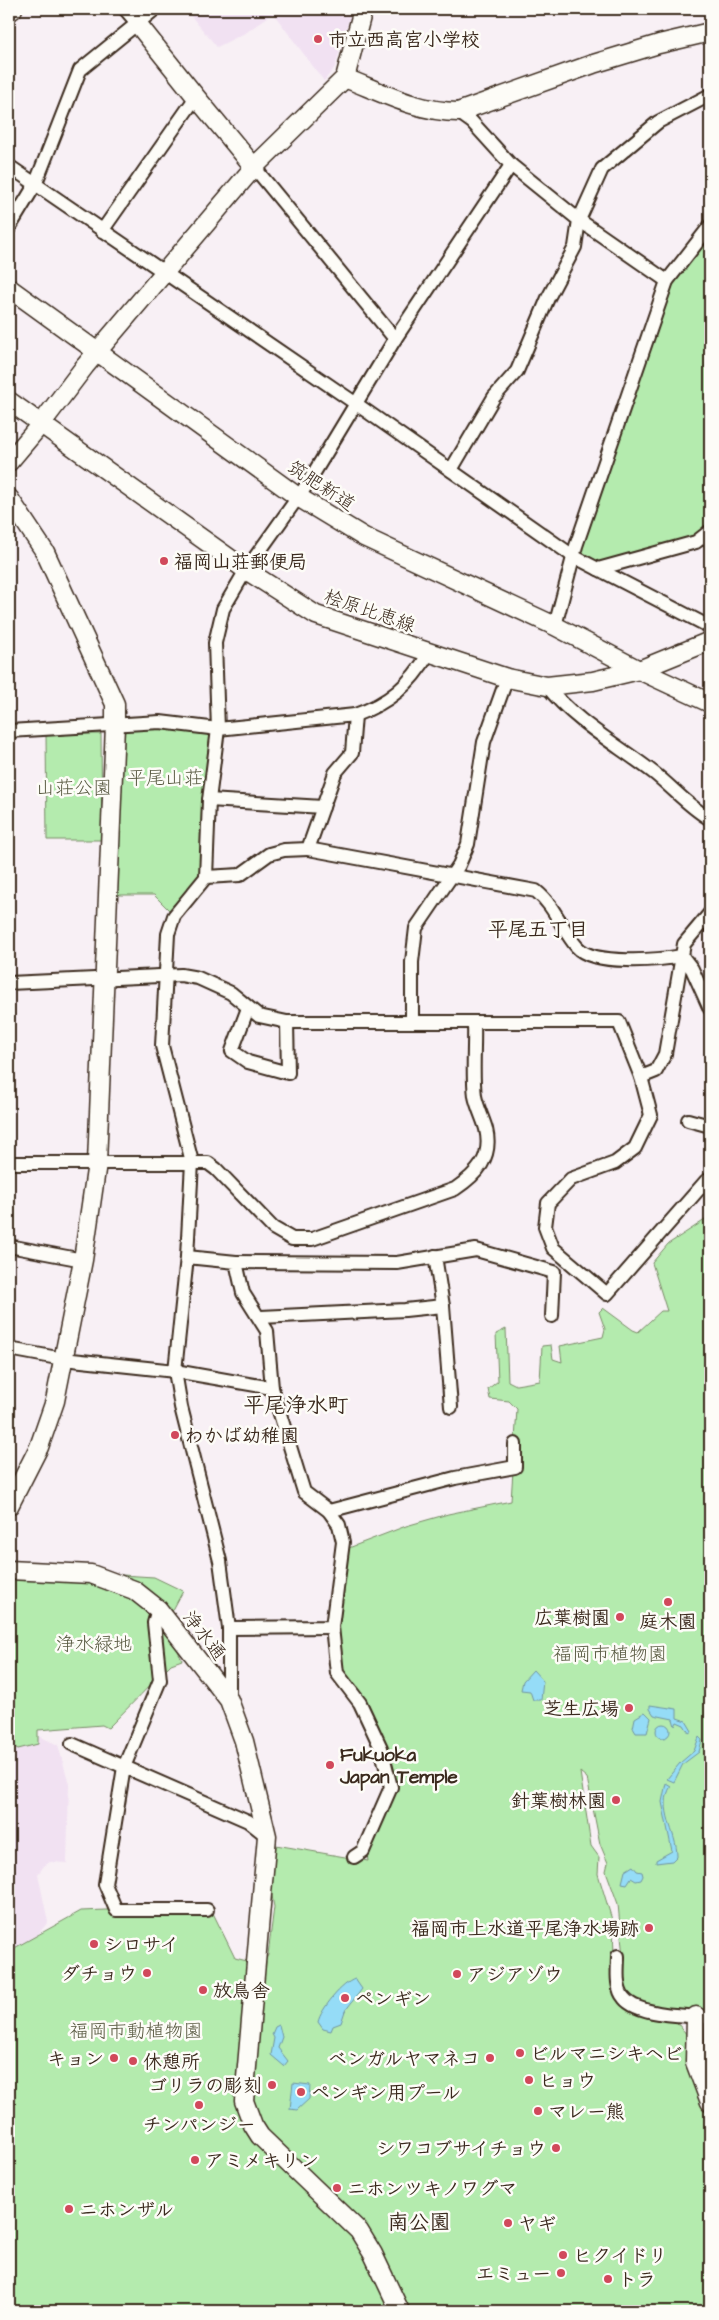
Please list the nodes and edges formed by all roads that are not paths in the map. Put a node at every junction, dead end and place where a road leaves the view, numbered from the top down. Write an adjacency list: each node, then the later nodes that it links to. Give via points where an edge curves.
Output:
1 (13, 9): 5 (street)
2 (125, 9): 6 (street)
3 (154, 9): 6 (street)
4 (363, 9): 8 (street)
5 (9, 12)
6 (137, 23): 10 (street); 15 (street, via 80,70)
7 (709, 34): 11 (street, via 659,44 593,64)
8 (345, 78): 11 (street, via 421,108); 14 (street)
9 (710, 95): 16 (street, via 658,122 602,168)
10 (196, 97): 14 (street); 19 (street)
11 (458, 112): 12 (street, via 472,122)
12 (511, 165): 16 (street); 23 (street)
13 (9, 166): 15 (street)
14 (254, 166): 20 (street); 23 (street)
15 (35, 184): 18 (street); 19 (street)
16 (579, 220): 21 (street); 29 (street, via 575,247 548,298 517,370 494,397)
17 (710, 226): 21 (street)
18 (9, 228)
19 (102, 231): 20 (street)
20 (163, 273): 24 (street); 26 (street)
21 (667, 282): 33 (street)
22 (9, 288): 24 (street, 筑肥新道)
23 (395, 339): 26 (street)
24 (98, 352): 27 (street); 30 (street, 筑肥新道)
25 (9, 401): 27 (street, 桧原比恵線)
26 (356, 404): 29 (street); 30 (street)
27 (41, 424): 28 (street); 35 (street, 桧原比恵線)
28 (9, 462)
29 (451, 470): 33 (street)
30 (298, 497): 35 (street); 36 (street, 筑肥新道, via 364,537)
31 (9, 498): 45 (street, via 45,552 115,704)
32 (710, 531): 34 (street, via 696,542)
33 (573, 556): 34 (street); 36 (street)
34 (598, 569): 37 (street)
35 (246, 570): 39 (street, 桧原比恵線, via 316,615); 46 (street, via 223,609 215,643)
36 (555, 626): 40 (street, 筑肥新道)
37 (710, 627)
38 (710, 641): 40 (street, 桧原比恵線)
39 (428, 653): 41 (street, 桧原比恵線); 44 (street, via 391,699)
40 (639, 670): 42 (street, 桧原比恵線, via 593,681); 43 (street, 筑肥新道)
41 (507, 678): 42 (street, 桧原比恵線); 52 (street, via 484,742 468,844)
42 (547, 686): 50 (street, via 561,705)
43 (710, 703)
44 (355, 715): 46 (street); 49 (street, via 352,753 335,773)
45 (115, 725): 46 (street, via 160,722); 47 (street); 57 (street)
46 (218, 729): 48 (street)
47 (9, 731)
48 (209, 800): 49 (street); 53 (street)
49 (323, 807): 51 (street)
50 (710, 819)
51 (308, 849): 52 (street); 53 (street, via 269,854 240,875)
52 (453, 874): 55 (street, via 536,891 545,898 578,949 588,955 645,960); 62 (street, via 416,928 412,962)
53 (206, 877): 56 (street, via 174,916 168,934)
54 (710, 912): 55 (street, via 684,944)
55 (682, 956): 60 (street); 64 (street, via 665,1054 656,1071)
56 (166, 975): 57 (street); 59 (street, via 198,978 231,993); 67 (street, via 163,1058)
57 (104, 978): 58 (street); 69 (street)
58 (9, 983)
59 (248, 1008): 61 (street, via 260,1016); 61 (street, via 232,1050 248,1062 288,1073)
60 (710, 1009)
61 (286, 1022): 62 (street)
62 (412, 1022): 63 (street)
63 (474, 1022): 64 (street, via 619,1022); 67 (street, via 475,1096 487,1143 485,1157 474,1177 455,1189 312,1239 292,1239 273,1228 216,1169 208,1163)
64 (641, 1077): 70 (street, via 651,1115 635,1148 615,1163 571,1179 548,1203 545,1227 553,1248 607,1294)
65 (688, 1120): 66 (street)
66 (710, 1126)
67 (192, 1162): 69 (street); 73 (street)
68 (9, 1163): 69 (street)
69 (97, 1163): 74 (street)
70 (706, 1181)
71 (9, 1246): 74 (street)
72 (435, 1256): 75 (street, via 397,1263); 76 (street); 77 (street, via 476,1250 554,1272)
73 (187, 1257): 75 (street); 81 (street)
74 (83, 1260): 80 (street)
75 (236, 1262): 78 (street, via 243,1293)
76 (443, 1306): 78 (street); 83 (street)
77 (552, 1316)
78 (260, 1317): 82 (street, via 268,1331)
79 (9, 1349): 80 (street)
80 (63, 1358): 81 (street); 85 (street, via 55,1401 39,1447)
81 (175, 1371): 82 (street); 90 (street, via 220,1561)
82 (272, 1388): 86 (street, via 304,1492)
83 (451, 1408)
84 (514, 1444): 86 (street, via 515,1466)
85 (9, 1506)
86 (329, 1511): 89 (street, via 339,1525 343,1542)
87 (9, 1570): 88 (street, 浄水通, via 91,1574 134,1590)
88 (158, 1609): 91 (street, 浄水通); 93 (street, via 154,1623 160,1680)
89 (332, 1627): 90 (street); 95 (street, via 337,1674 360,1703 381,1748 391,1787 363,1851)
90 (229, 1628): 91 (street)
91 (229, 1700): 94 (street, 浄水通, via 244,1741)
92 (72, 1744): 93 (street)
93 (124, 1768): 94 (street, via 248,1821); 96 (street, via 105,1884 116,1910)
94 (267, 1836): 100 (street, 浄水通, via 244,2101 260,2136 359,2231 374,2254)
95 (354, 1857)
96 (207, 1910)
97 (618, 1956): 98 (street, via 618,1983 622,1997 634,2006)
98 (703, 2017): 99 (street, via 695,2062)
99 (710, 2102)
100 (400, 2311)

